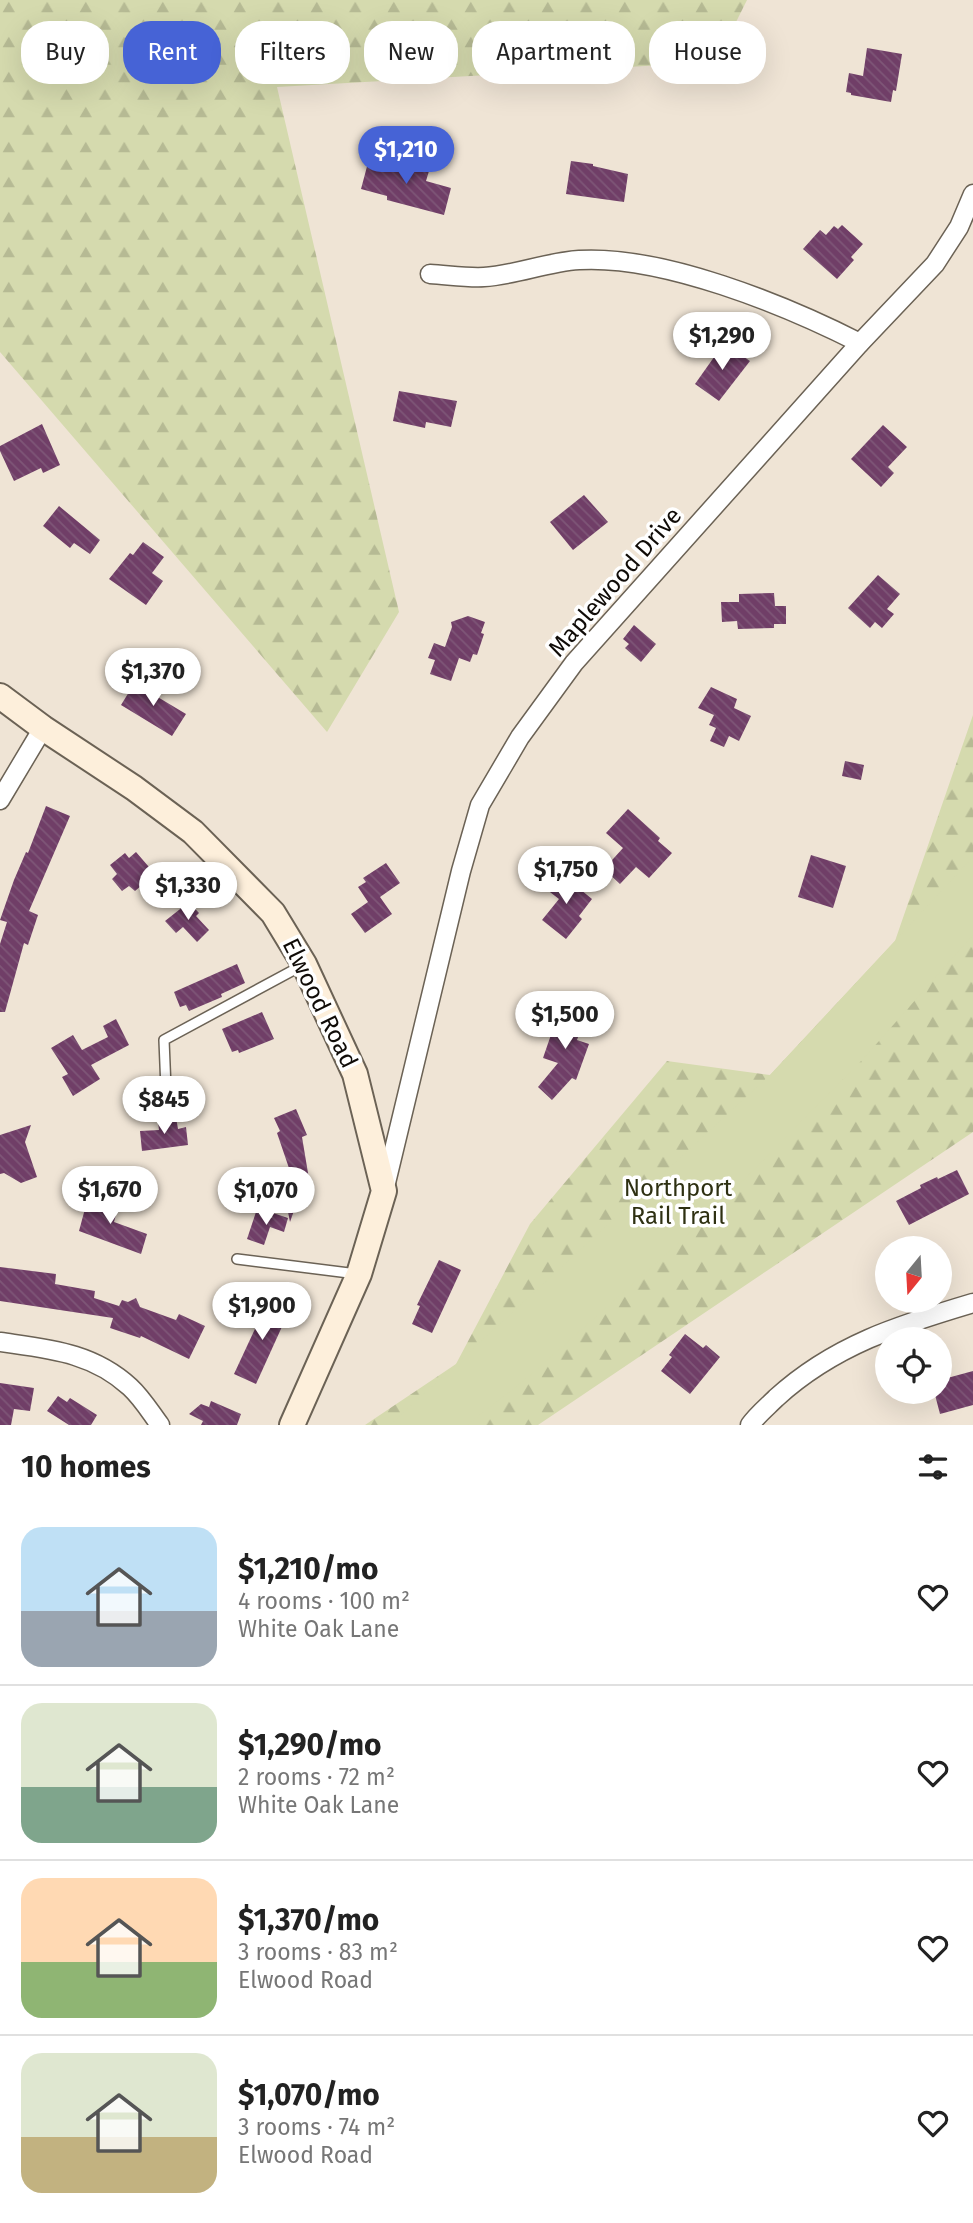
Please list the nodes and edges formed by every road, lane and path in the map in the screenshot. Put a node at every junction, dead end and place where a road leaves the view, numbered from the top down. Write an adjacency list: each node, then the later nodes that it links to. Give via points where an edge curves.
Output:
1 (973, 194): 3 (street, Maplewood Drive, via 935,264)
2 (430, 274): 3 (street, via 484,277 580,260 631,263 733,290 808,317)
3 (860, 343): 9 (street, Maplewood Drive, via 575,663 520,737 480,805)
4 (0, 696): 5 (main road, Elwood Road)
5 (43, 728): 6 (street); 7 (main road, Elwood Road, via 193,832 273,914)
6 (0, 800)
7 (304, 964): 8 (lane, via 164,1041 166,1090 140,1098); 9 (main road, Elwood Road, via 355,1074)
8 (142, 1110)
9 (384, 1191): 11 (main road)
10 (237, 1259): 11 (lane)
11 (359, 1274): 15 (main road)
12 (973, 1303): 16 (street, via 846,1348 798,1379)
13 (0, 1342): 14 (street, via 60,1351 99,1363 131,1388)
14 (160, 1425)
15 (292, 1425)
16 (750, 1425)

